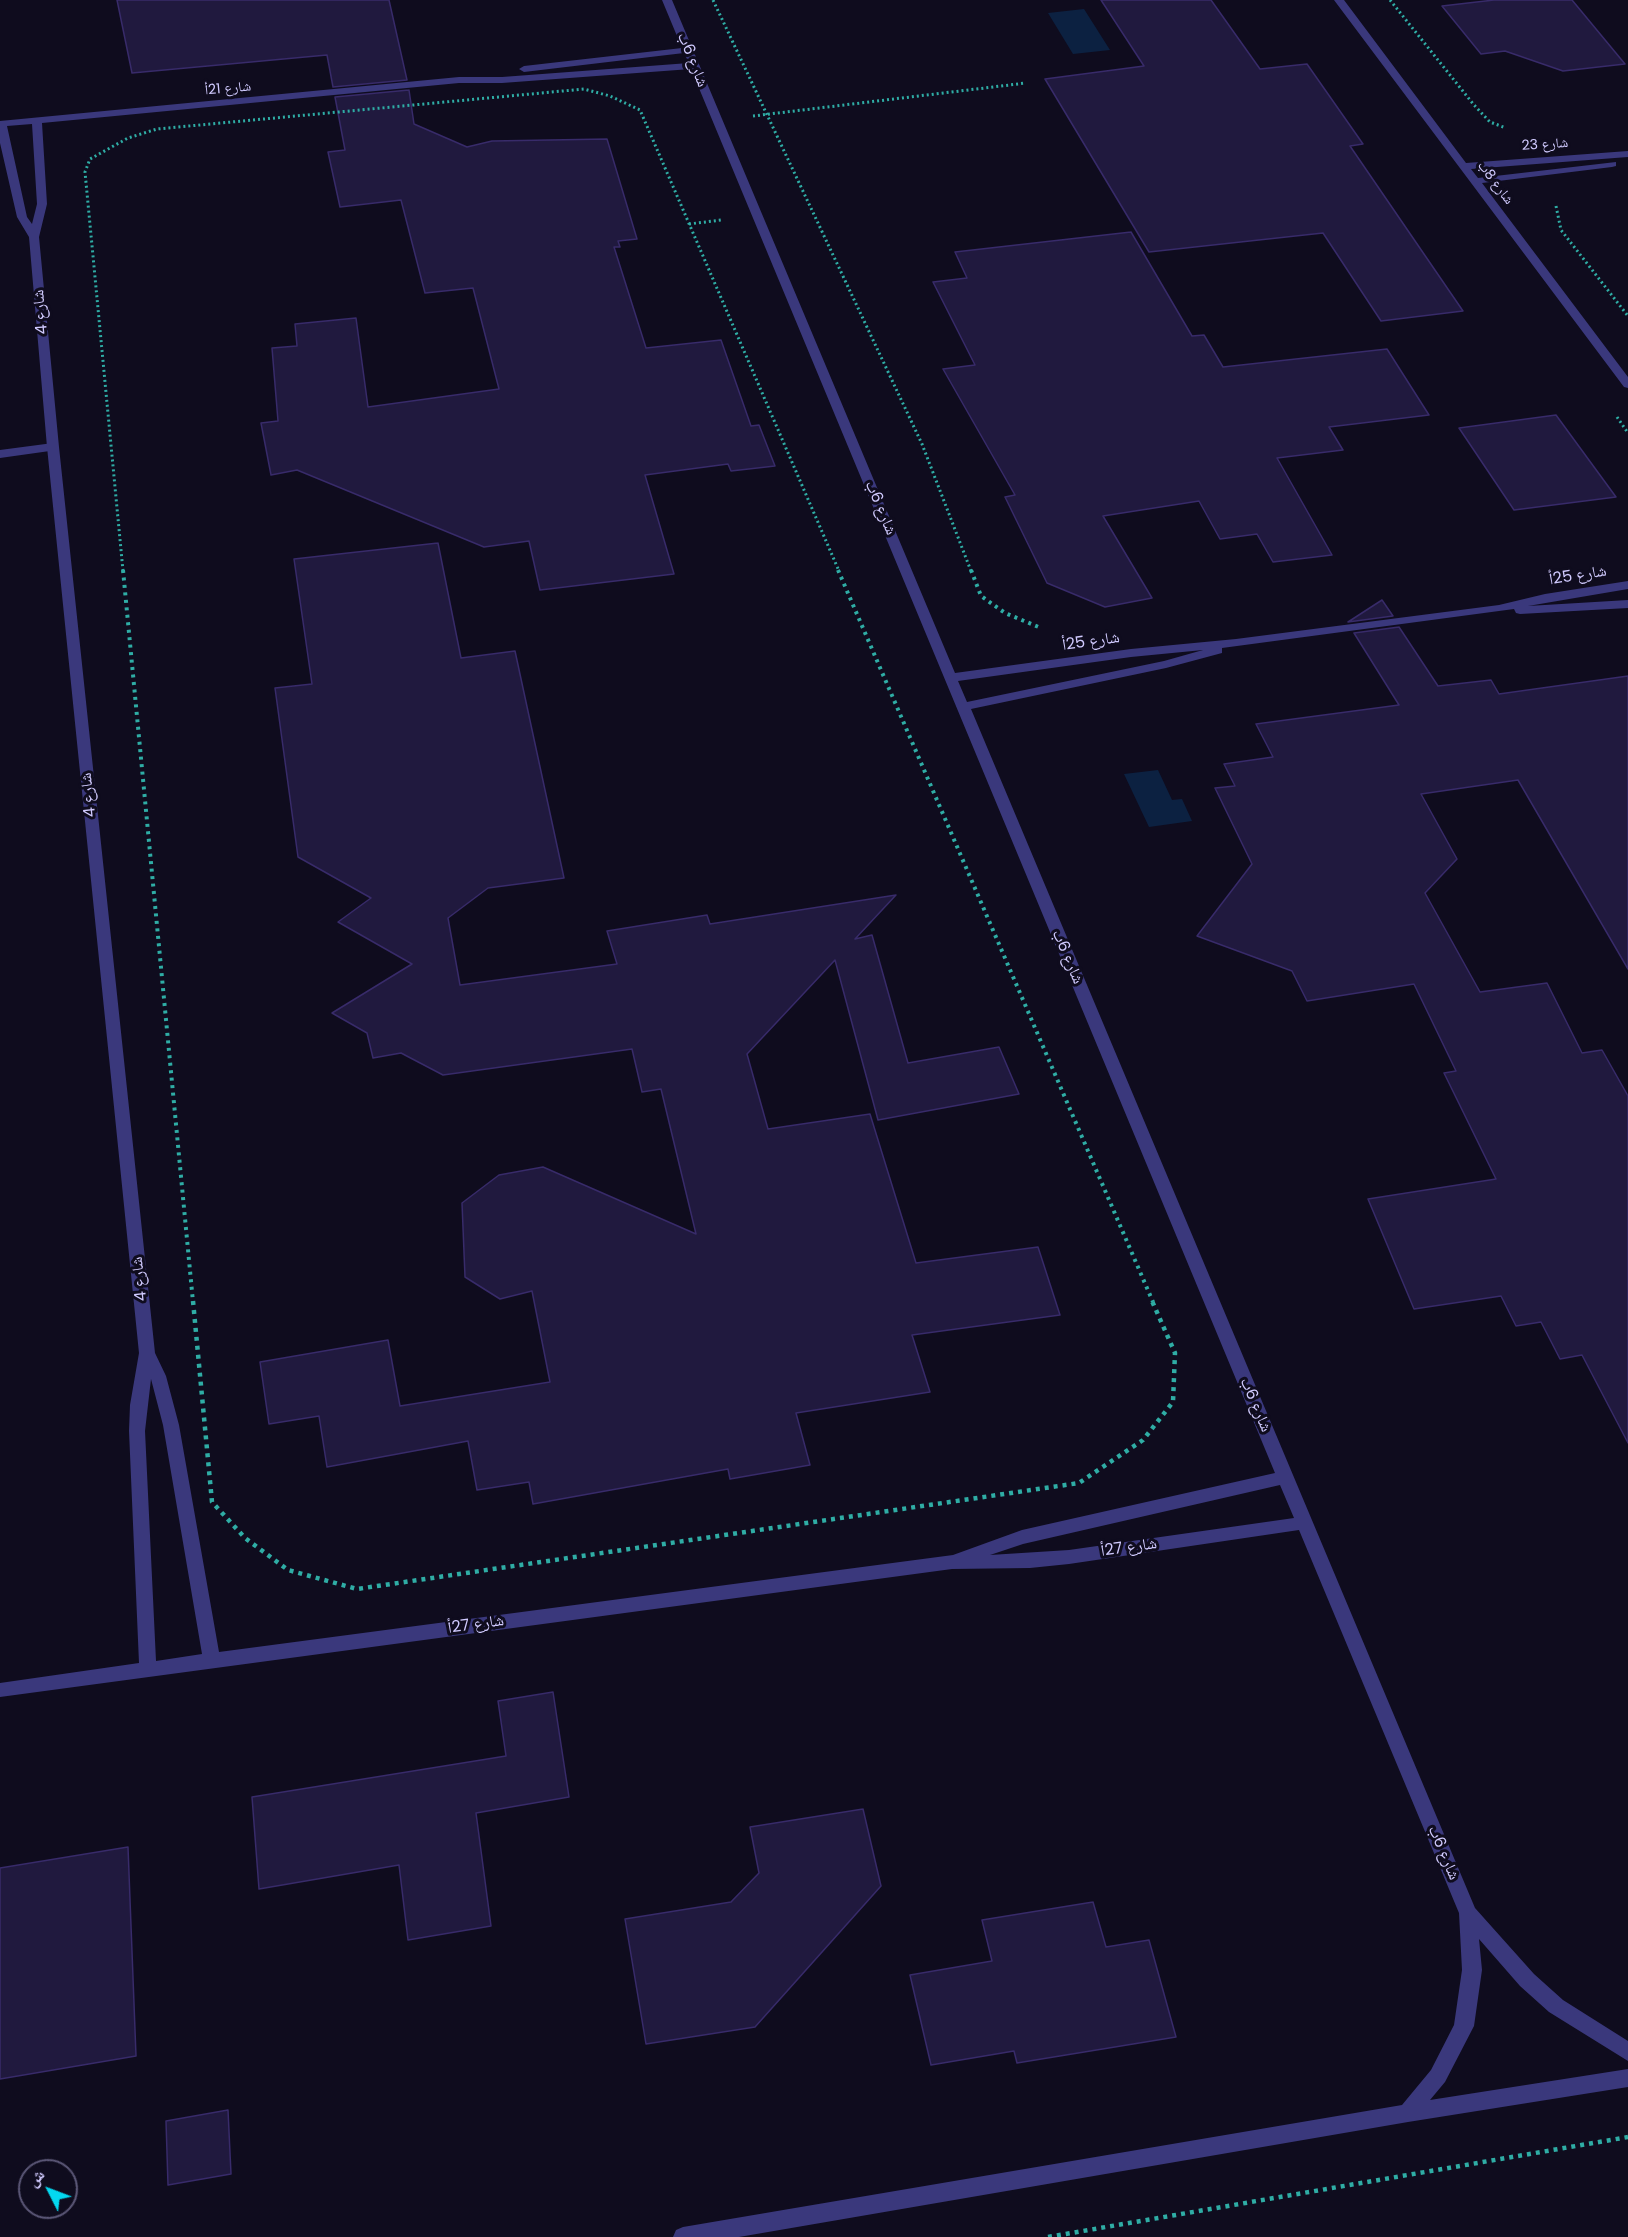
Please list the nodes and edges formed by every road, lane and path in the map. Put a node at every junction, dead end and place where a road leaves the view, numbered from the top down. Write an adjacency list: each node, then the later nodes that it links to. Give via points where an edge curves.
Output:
1 (667, 0): 5 (street, شارع 6ب)
2 (713, 0): 9 (path)
3 (1339, 0): 16 (street, شارع 8ب)
4 (1390, 0): 13 (path, via 1474,105 1490,122)
5 (688, 50): 6 (street, شارع 6ب); 7 (street, شارع 21أ, via 519,69)
6 (695, 66): 7 (street, شارع 21أ); 11 (street, شارع 6ب)
7 (459, 80): 10 (street, شارع 21أ)
8 (1026, 83): 9 (path)
9 (767, 115): 11 (path); 25 (path, via 922,444)
10 (37, 121): 12 (street, شارع 21أ); 19 (street, شارع 4, via 42,204)
11 (716, 121): 29 (street, شارع 6ب)
12 (0, 124): 19 (street, شارع 4, via 22,217)
13 (1510, 129)
14 (1628, 154): 16 (street, شارع 23)
15 (1628, 162): 17 (street, شارع 23)
16 (1463, 166): 17 (street, شارع 8ب)
17 (1475, 181): 21 (street, شارع 8ب)
18 (1561, 200): 20 (path, via 1554,208 1561,230)
19 (34, 237): 22 (street, شارع 4)
20 (1628, 316)
21 (1628, 385)
22 (53, 447): 23 (street); 31 (street, شارع 4)
23 (0, 454)
24 (1628, 585): 27 (street, شارع 25أ)
25 (981, 596)
26 (1628, 604): 27 (street, شارع 25أ, via 1552,610)
27 (1499, 609): 28 (street, شارع 25أ)
28 (1236, 643): 29 (street, شارع 25أ); 30 (street, شارع 25أ, via 1166,664)
29 (950, 678): 30 (street, شارع 6ب)
30 (963, 707): 33 (street, شارع 6ب)
31 (147, 1353): 36 (street, شارع 4, via 158,1376 171,1425); 37 (street, شارع 4, via 137,1431)
32 (1174, 1353): 32 (path, via 1173,1402 1143,1440 1079,1483 1027,1493 357,1589 288,1570 245,1538 212,1502 86,184 90,159 128,138 157,129 584,89 640,110)
33 (1286, 1477): 34 (street, شارع 6ب); 35 (street, شارع 27أ, via 1022,1537)
34 (1305, 1523): 35 (street, شارع 27أ, via 1069,1557); 39 (street, شارع 6ب)
35 (952, 1562): 36 (street, شارع 27أ)
36 (212, 1660): 37 (street, شارع 27أ)
37 (148, 1668): 38 (street, شارع 27أ)
38 (0, 1690)
39 (1468, 1913): 40 (street, شارع 6ب, via 1527,1980 1556,2006); 42 (street, شارع 6ب, via 1472,1970 1464,2026 1438,2076)
40 (1628, 2052)
41 (1628, 2079): 42 (street)
42 (1408, 2113): 44 (street)
43 (1628, 2137): 45 (path)
44 (682, 2237)
45 (1048, 2237)

